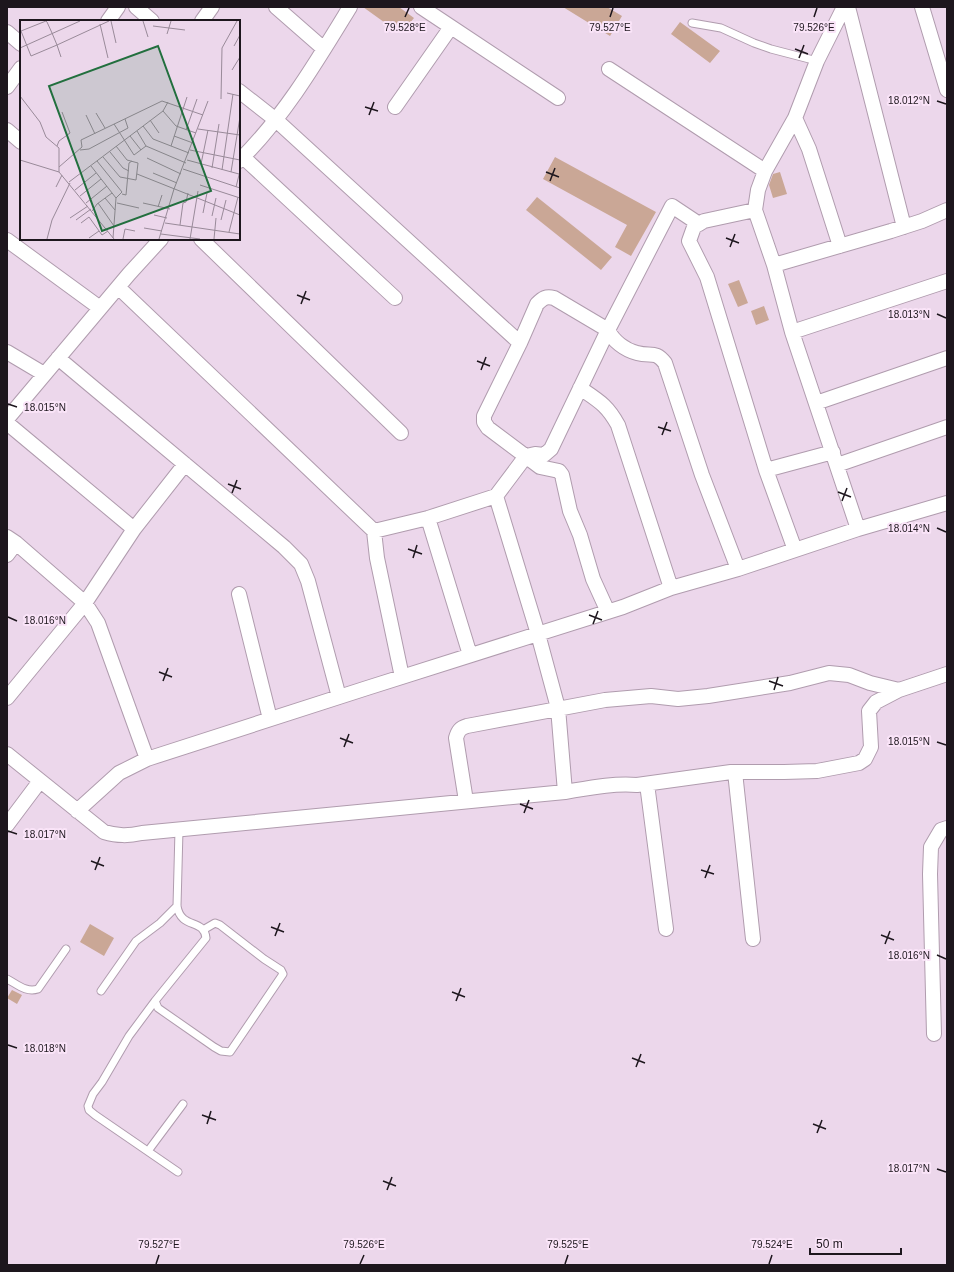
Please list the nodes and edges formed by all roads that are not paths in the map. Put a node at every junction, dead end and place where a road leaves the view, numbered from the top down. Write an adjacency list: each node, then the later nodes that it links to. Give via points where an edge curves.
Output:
1 (118, 7): 10 (street)
2 (136, 7): 11 (street)
3 (212, 7): 12 (street)
4 (276, 7): 17 (street)
5 (350, 7): 17 (street)
6 (421, 7): 14 (street)
7 (844, 7): 18 (street)
8 (848, 7): 35 (street)
9 (922, 7): 22 (street)
10 (109, 20)
11 (151, 20)
12 (203, 20)
13 (692, 23): 18 (lane, via 720,28 771,49)
14 (451, 27): 24 (street); 25 (street)
15 (7, 32): 16 (street)
16 (20, 43)
17 (324, 49): 27 (street)
18 (817, 61): 26 (street)
19 (20, 69): 21 (street)
20 (609, 69): 31 (street)
21 (7, 87)
22 (947, 90)
23 (240, 92): 27 (street)
24 (558, 98)
25 (394, 107)
26 (795, 118): 31 (street); 39 (street, via 809,149)
27 (276, 120): 30 (street); 47 (street)
28 (7, 130): 29 (street)
29 (20, 141)
30 (241, 159): 43 (street)
31 (765, 171): 32 (street, via 758,190)
32 (755, 210): 34 (street); 40 (street)
33 (947, 210): 35 (street)
34 (699, 224): 45 (street, via 672,206); 61 (street, via 694,227 689,241 707,277)
35 (904, 227): 39 (street)
36 (7, 240): 44 (street)
37 (202, 240): 57 (street)
38 (153, 241): 42 (street)
39 (840, 246): 40 (street)
40 (774, 265): 46 (street)
41 (947, 281): 46 (street)
42 (118, 287): 44 (street); 67 (street)
43 (395, 298)
44 (100, 308): 49 (street)
45 (608, 330): 47 (street, via 554,298 546,297 537,304); 52 (street); 71 (street, via 616,342 635,353 654,354 665,363 702,475)
46 (792, 332): 53 (street)
47 (520, 343): 58 (street, via 484,416 484,422 488,428)
48 (7, 352): 51 (street)
49 (58, 358): 51 (street); 60 (street)
50 (947, 358): 53 (street)
51 (44, 374): 54 (street)
52 (580, 388): 58 (street, via 551,449 544,455); 72 (street, via 604,405 618,425)
53 (816, 403): 59 (street)
54 (7, 419)
55 (7, 424): 65 (street)
56 (947, 427): 59 (street)
57 (401, 433)
58 (526, 456): 62 (street); 75 (street, via 540,467 559,471 562,475 570,512 593,579)
59 (835, 458): 61 (street); 66 (street)
60 (185, 464): 65 (street); 81 (street, via 301,564 308,581)
61 (766, 470): 69 (street)
62 (496, 496): 64 (street); 76 (street)
63 (947, 503): 66 (street)
64 (428, 518): 67 (street); 77 (street)
65 (134, 529): 74 (street)
66 (858, 529): 69 (street)
67 (374, 531): 79 (street, via 377,558)
68 (12, 540): 70 (street); 74 (street)
69 (795, 550): 71 (street)
70 (7, 555)
71 (738, 569): 72 (street)
72 (671, 588): 75 (street)
73 (239, 594): 84 (street)
74 (85, 603): 82 (street); 86 (street, via 98,623)
75 (608, 612): 76 (street)
76 (538, 634): 77 (street); 83 (street)
77 (470, 655): 79 (street)
78 (947, 674): 80 (street)
79 (402, 677): 81 (street)
80 (899, 690): 83 (street, via 849,675 829,673 708,696 678,699 651,696); 87 (street, via 876,702 869,712 871,747 865,759 859,763 817,771)
81 (339, 697): 84 (street)
82 (7, 698)
83 (558, 708): 90 (street); 91 (street, via 461,728 456,738)
84 (270, 719): 86 (street)
85 (7, 754): 88 (street)
86 (147, 759): 92 (street, via 119,773)
87 (736, 772): 89 (street); 99 (street)
88 (40, 781): 92 (street); 93 (street)
89 (647, 784): 90 (street, via 616,785); 97 (street)
90 (565, 792): 91 (street)
91 (466, 801): 95 (street)
92 (78, 811): 95 (street, via 104,832 115,836)
93 (7, 825)
94 (947, 828): 104 (street, via 941,830 931,847)
95 (179, 830): 96 (lane)
96 (177, 906): 98 (lane, via 182,918); 102 (lane, via 136,941)
97 (666, 929)
98 (203, 930): 103 (lane, via 206,938); 103 (lane, via 215,923 220,925 283,974 230,1052 214,1047 158,1008)
99 (753, 939)
100 (66, 949): 101 (lane, via 38,989 26,990)
101 (7, 978)
102 (101, 991)
103 (154, 1001): 106 (lane, via 128,1036 88,1106 95,1115)
104 (934, 1034)
105 (183, 1104): 106 (lane)
106 (148, 1151): 107 (lane)
107 (178, 1172)

